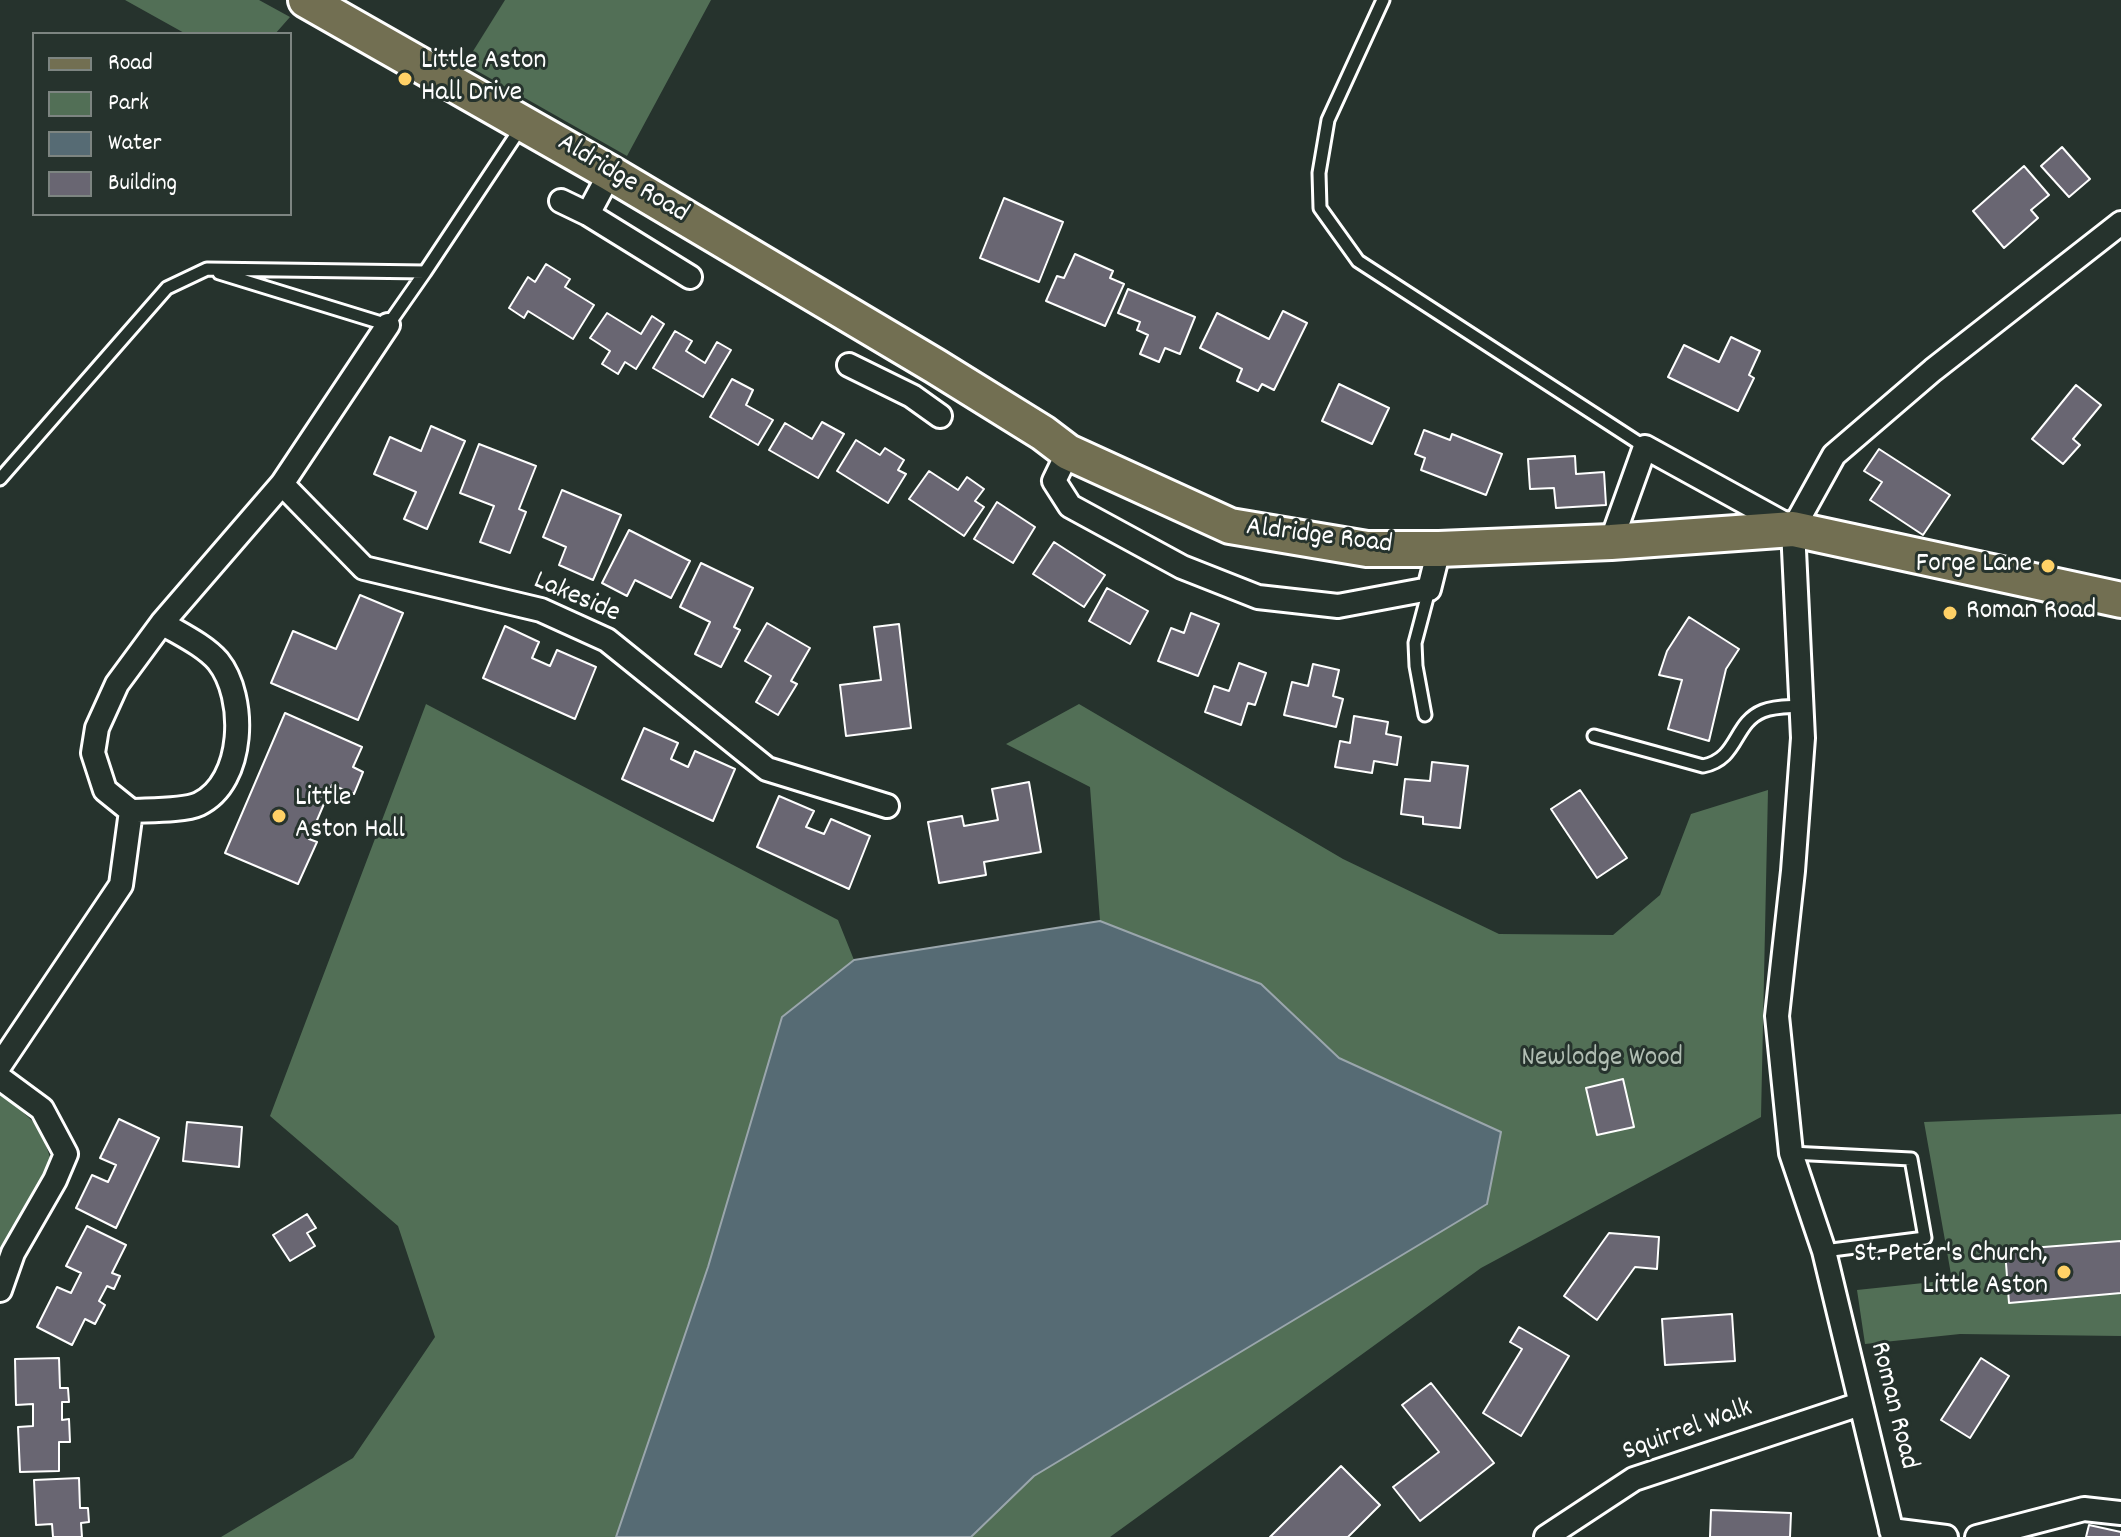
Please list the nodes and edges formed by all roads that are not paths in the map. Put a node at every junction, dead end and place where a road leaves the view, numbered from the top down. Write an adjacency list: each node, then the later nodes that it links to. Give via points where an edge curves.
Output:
1 (306, 0): 3 (main road, Aldridge Road)
2 (1383, 0): 16 (lane, via 1328,120 1319,173 1320,208 1358,261)
3 (524, 123): 4 (main road, Aldridge Road); 9 (lane)
4 (610, 173): 6 (street); 13 (main road, Aldridge Road)
5 (561, 201): 6 (street)
6 (588, 214): 10 (street)
7 (2121, 223): 20 (street, via 1834,455)
8 (207, 269): 9 (lane); 11 (lane); 18 (lane, via 167,288)
9 (425, 272): 11 (lane)
10 (690, 277)
11 (388, 325): 19 (street)
12 (849, 365): 14 (street)
13 (935, 366): 14 (street); 17 (main road, Aldridge Road)
14 (912, 396): 15 (street)
15 (940, 416)
16 (1645, 447): 20 (street); 21 (street)
17 (1068, 452): 22 (main road, Aldridge Road, via 1230,526 1367,549); 23 (street, via 1054,481 1070,506 1182,567 1258,597 1338,606)
18 (0, 479)
19 (282, 484): 25 (street); 29 (street, Lakeside, via 364,568 541,610 607,640 767,769)
20 (1793, 529): 21 (main road, Aldridge Road); 24 (main road, Aldridge Road); 26 (street, Roman Road)
21 (1611, 542): 22 (main road, Aldridge Road)
22 (1439, 549): 23 (street)
23 (1429, 589): 27 (lane, via 1415,643)
24 (2121, 600)
25 (162, 623): 30 (street, via 117,684 97,728 93,753 105,790); 30 (street, via 217,659 231,682 238,734 226,780 199,804)
26 (1802, 706): 28 (lane, via 1760,712 1748,721 1725,758 1703,766); 33 (street, Roman Road, via 1794,857 1777,1016)
27 (1425, 715)
28 (1594, 736)
29 (887, 806)
30 (131, 811): 31 (street, via 121,885)
31 (0, 1065)
32 (0, 1078): 35 (street, via 42,1109 66,1154 13,1253)
33 (1791, 1153): 34 (street, Roman Road); 34 (lane, via 1911,1159 1925,1238)
34 (1824, 1251): 36 (street, Roman Road)
35 (0, 1290)
36 (1860, 1404): 38 (street, Roman Road); 39 (street, Squirrel Walk, via 1634,1479)
37 (2121, 1513): 41 (street, via 2084,1509)
38 (1892, 1533): 40 (street)
39 (1546, 1537)
40 (1946, 1537)
41 (1977, 1537)

